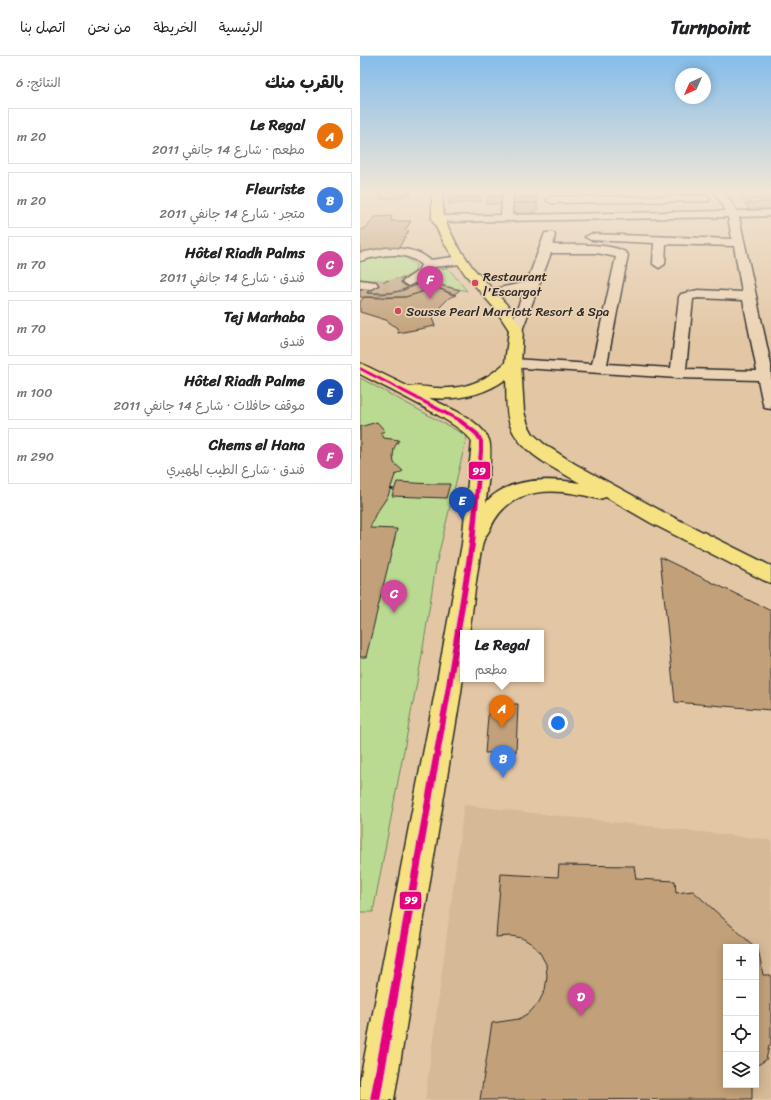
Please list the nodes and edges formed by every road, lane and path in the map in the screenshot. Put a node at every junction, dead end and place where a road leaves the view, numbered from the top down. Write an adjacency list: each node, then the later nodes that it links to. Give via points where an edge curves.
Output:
1 (450, 241): 8 (main road)
2 (550, 241): 6 (street)
3 (660, 241): 10 (street)
4 (705, 241): 5 (street)
5 (739, 242): 14 (street)
6 (546, 249): 12 (street); 18 (street, via 602,250 622,255)
7 (360, 257): 9 (street, via 402,252 420,258)
8 (461, 260): 9 (street); 13 (main road)
9 (427, 264): 11 (street, via 421,275)
10 (659, 264)
11 (408, 282)
12 (533, 285): 13 (street); 15 (street)
13 (490, 294): 15 (main road)
14 (750, 296): 19 (street, via 693,294 686,297); 20 (street)
15 (516, 330): 16 (main road)
16 (513, 364): 18 (street); 21 (main road, via 487,386 466,392 439,394); 25 (main road, via 516,412 519,425 526,437 552,458)
17 (360, 368): 21 (main road)
18 (599, 368): 19 (street)
19 (678, 373): 20 (street)
20 (768, 376): 22 (street)
21 (402, 389): 26 (main road, via 459,420 477,434 481,441)
22 (771, 404)
23 (390, 489): 24 (path)
24 (394, 489)
25 (632, 504): 26 (main road, via 575,487 554,485 523,489 497,502 487,512); 27 (main road)
26 (472, 544): 28 (main road)
27 (771, 575)
28 (375, 1100)

